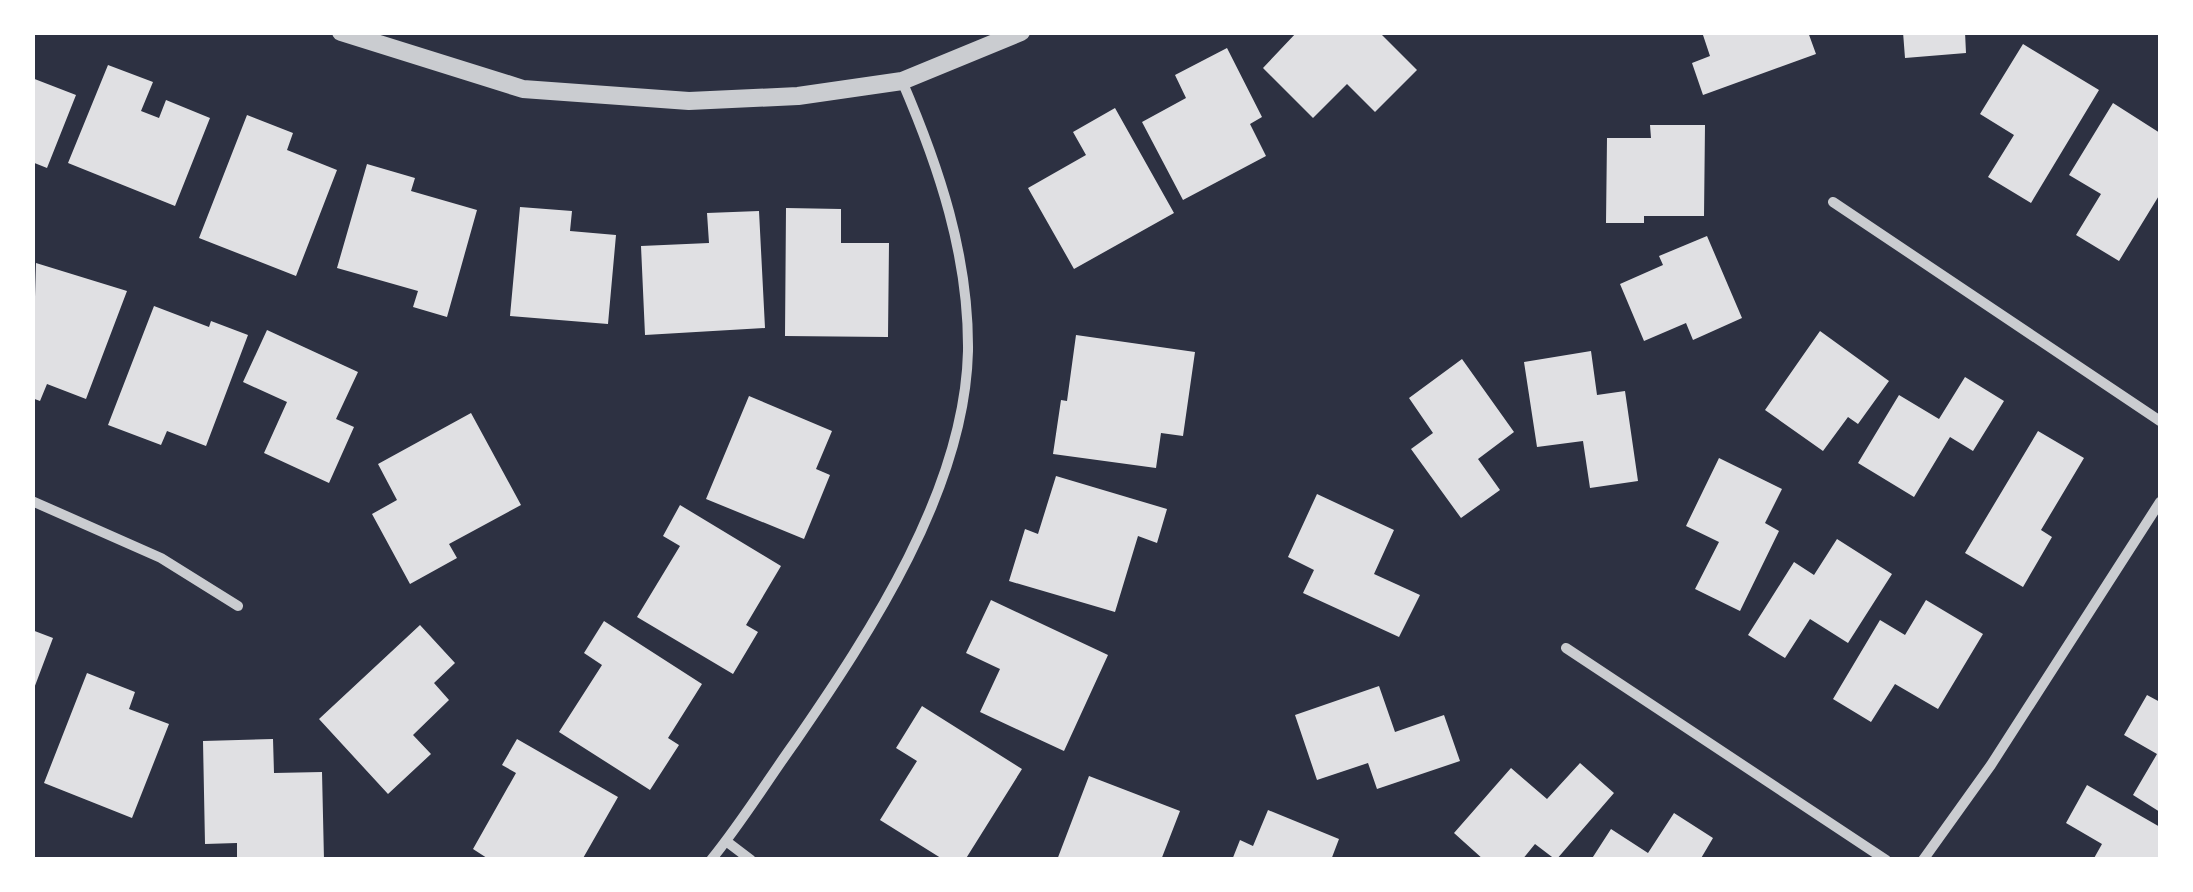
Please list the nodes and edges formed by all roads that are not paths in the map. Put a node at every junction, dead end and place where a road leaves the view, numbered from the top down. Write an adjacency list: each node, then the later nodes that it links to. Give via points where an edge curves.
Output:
1 (340, 32): 3 (street, via 523,89 689,101 798,96)
2 (1021, 32): 3 (street)
3 (902, 81): 10 (street, via 938,166 966,289 968,355 949,457 902,573 853,658)
4 (1833, 202): 5 (street)
5 (2160, 421)
6 (32, 502): 8 (street, via 161,558)
7 (2160, 502): 14 (street)
8 (238, 606)
9 (1566, 648): 13 (street)
10 (726, 842): 11 (street); 12 (street)
11 (711, 860)
12 (752, 860)
13 (1886, 860)
14 (1923, 860)

